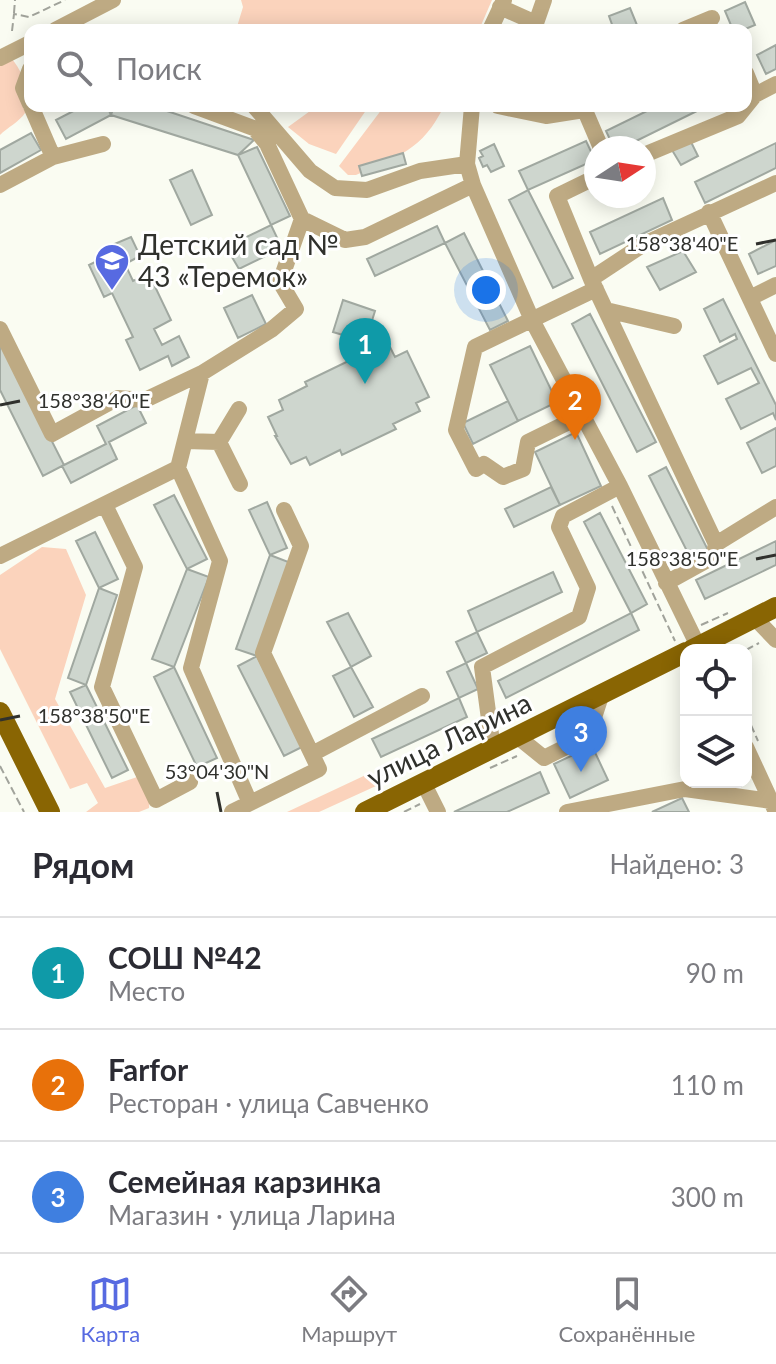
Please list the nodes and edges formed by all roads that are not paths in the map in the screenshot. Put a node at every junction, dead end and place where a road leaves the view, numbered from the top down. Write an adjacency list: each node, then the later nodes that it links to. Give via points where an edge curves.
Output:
1 (113, 0): 5 (street)
2 (544, 0): 8 (street)
3 (502, 4): 6 (street); 7 (street)
4 (712, 18): 9 (street)
5 (67, 24)
6 (493, 24)
7 (531, 24)
8 (536, 24)
9 (698, 24)
10 (24, 46): 11 (street)
11 (2, 53)
12 (776, 84): 14 (street)
13 (752, 88): 14 (street)
14 (755, 95): 15 (street)
15 (752, 99)
16 (33, 112): 29 (street)
17 (210, 112): 24 (street)
18 (259, 112): 26 (street)
19 (471, 112): 30 (street)
20 (527, 112): 21 (street)
21 (564, 112)
22 (585, 112): 25 (street)
23 (741, 112): 28 (street)
24 (254, 128): 26 (street); 36 (street, via 267,144)
25 (596, 136)
26 (280, 138): 30 (street, via 310,171 335,188 367,190 420,171)
27 (103, 144): 29 (street)
28 (656, 150)
29 (53, 157): 33 (street)
30 (467, 164): 34 (street)
31 (584, 183): 37 (street, via 557,196)
32 (776, 183): 35 (street)
33 (0, 185)
34 (473, 185): 36 (street, via 365,237 345,240); 41 (street)
35 (709, 212): 37 (street, via 644,244); 39 (street)
36 (302, 219): 45 (street, via 280,282 296,309)
37 (593, 284): 40 (street); 41 (street)
38 (776, 285): 39 (street)
39 (750, 298): 44 (street)
40 (606, 310): 42 (street); 56 (street)
41 (532, 320): 47 (street); 47 (street, via 475,347 456,430 476,469 484,464 503,477 523,469 528,442)
42 (674, 326)
43 (0, 329): 45 (street, via 52,434 118,398 145,400)
44 (776, 354)
45 (202, 373): 48 (street)
46 (239, 409): 49 (street)
47 (583, 415): 52 (street)
48 (186, 441): 49 (street); 50 (street)
49 (219, 442): 51 (street)
50 (178, 468): 53 (street); 74 (street, via 220,561 191,668)
51 (240, 484)
52 (613, 490): 58 (street); 69 (street, via 563,516 559,527 588,588 579,617 482,667)
53 (105, 505): 57 (street); 75 (street, via 135,567 102,687)
54 (776, 507): 56 (street)
55 (284, 510): 70 (street, via 301,546 263,653)
56 (716, 544): 58 (street, via 713,557)
57 (0, 556)
58 (666, 583): 62 (street)
59 (776, 607): 60 (main road, улица Ларина)
60 (754, 617): 61 (street); 63 (main road, улица Ларина)
61 (776, 640)
62 (688, 644)
63 (693, 644)
64 (680, 651): 66 (main road, улица Ларина)
65 (422, 696): 70 (street)
66 (601, 696): 68 (main road, улица Ларина); 68 (street, via 588,736 544,758)
67 (0, 712): 77 (main road)
68 (518, 737): 69 (main road, улица Ларина)
69 (493, 749): 73 (main road, улица Ларина)
70 (312, 754): 74 (street, via 319,769)
71 (752, 762): 76 (street)
72 (190, 782): 75 (street)
73 (424, 784): 79 (main road, улица Ларина); 80 (street)
74 (250, 803): 78 (street)
75 (153, 806)
76 (770, 806): 81 (street, via 685,789)
77 (50, 812)
78 (232, 812)
79 (365, 812)
80 (438, 812)
81 (567, 812)

